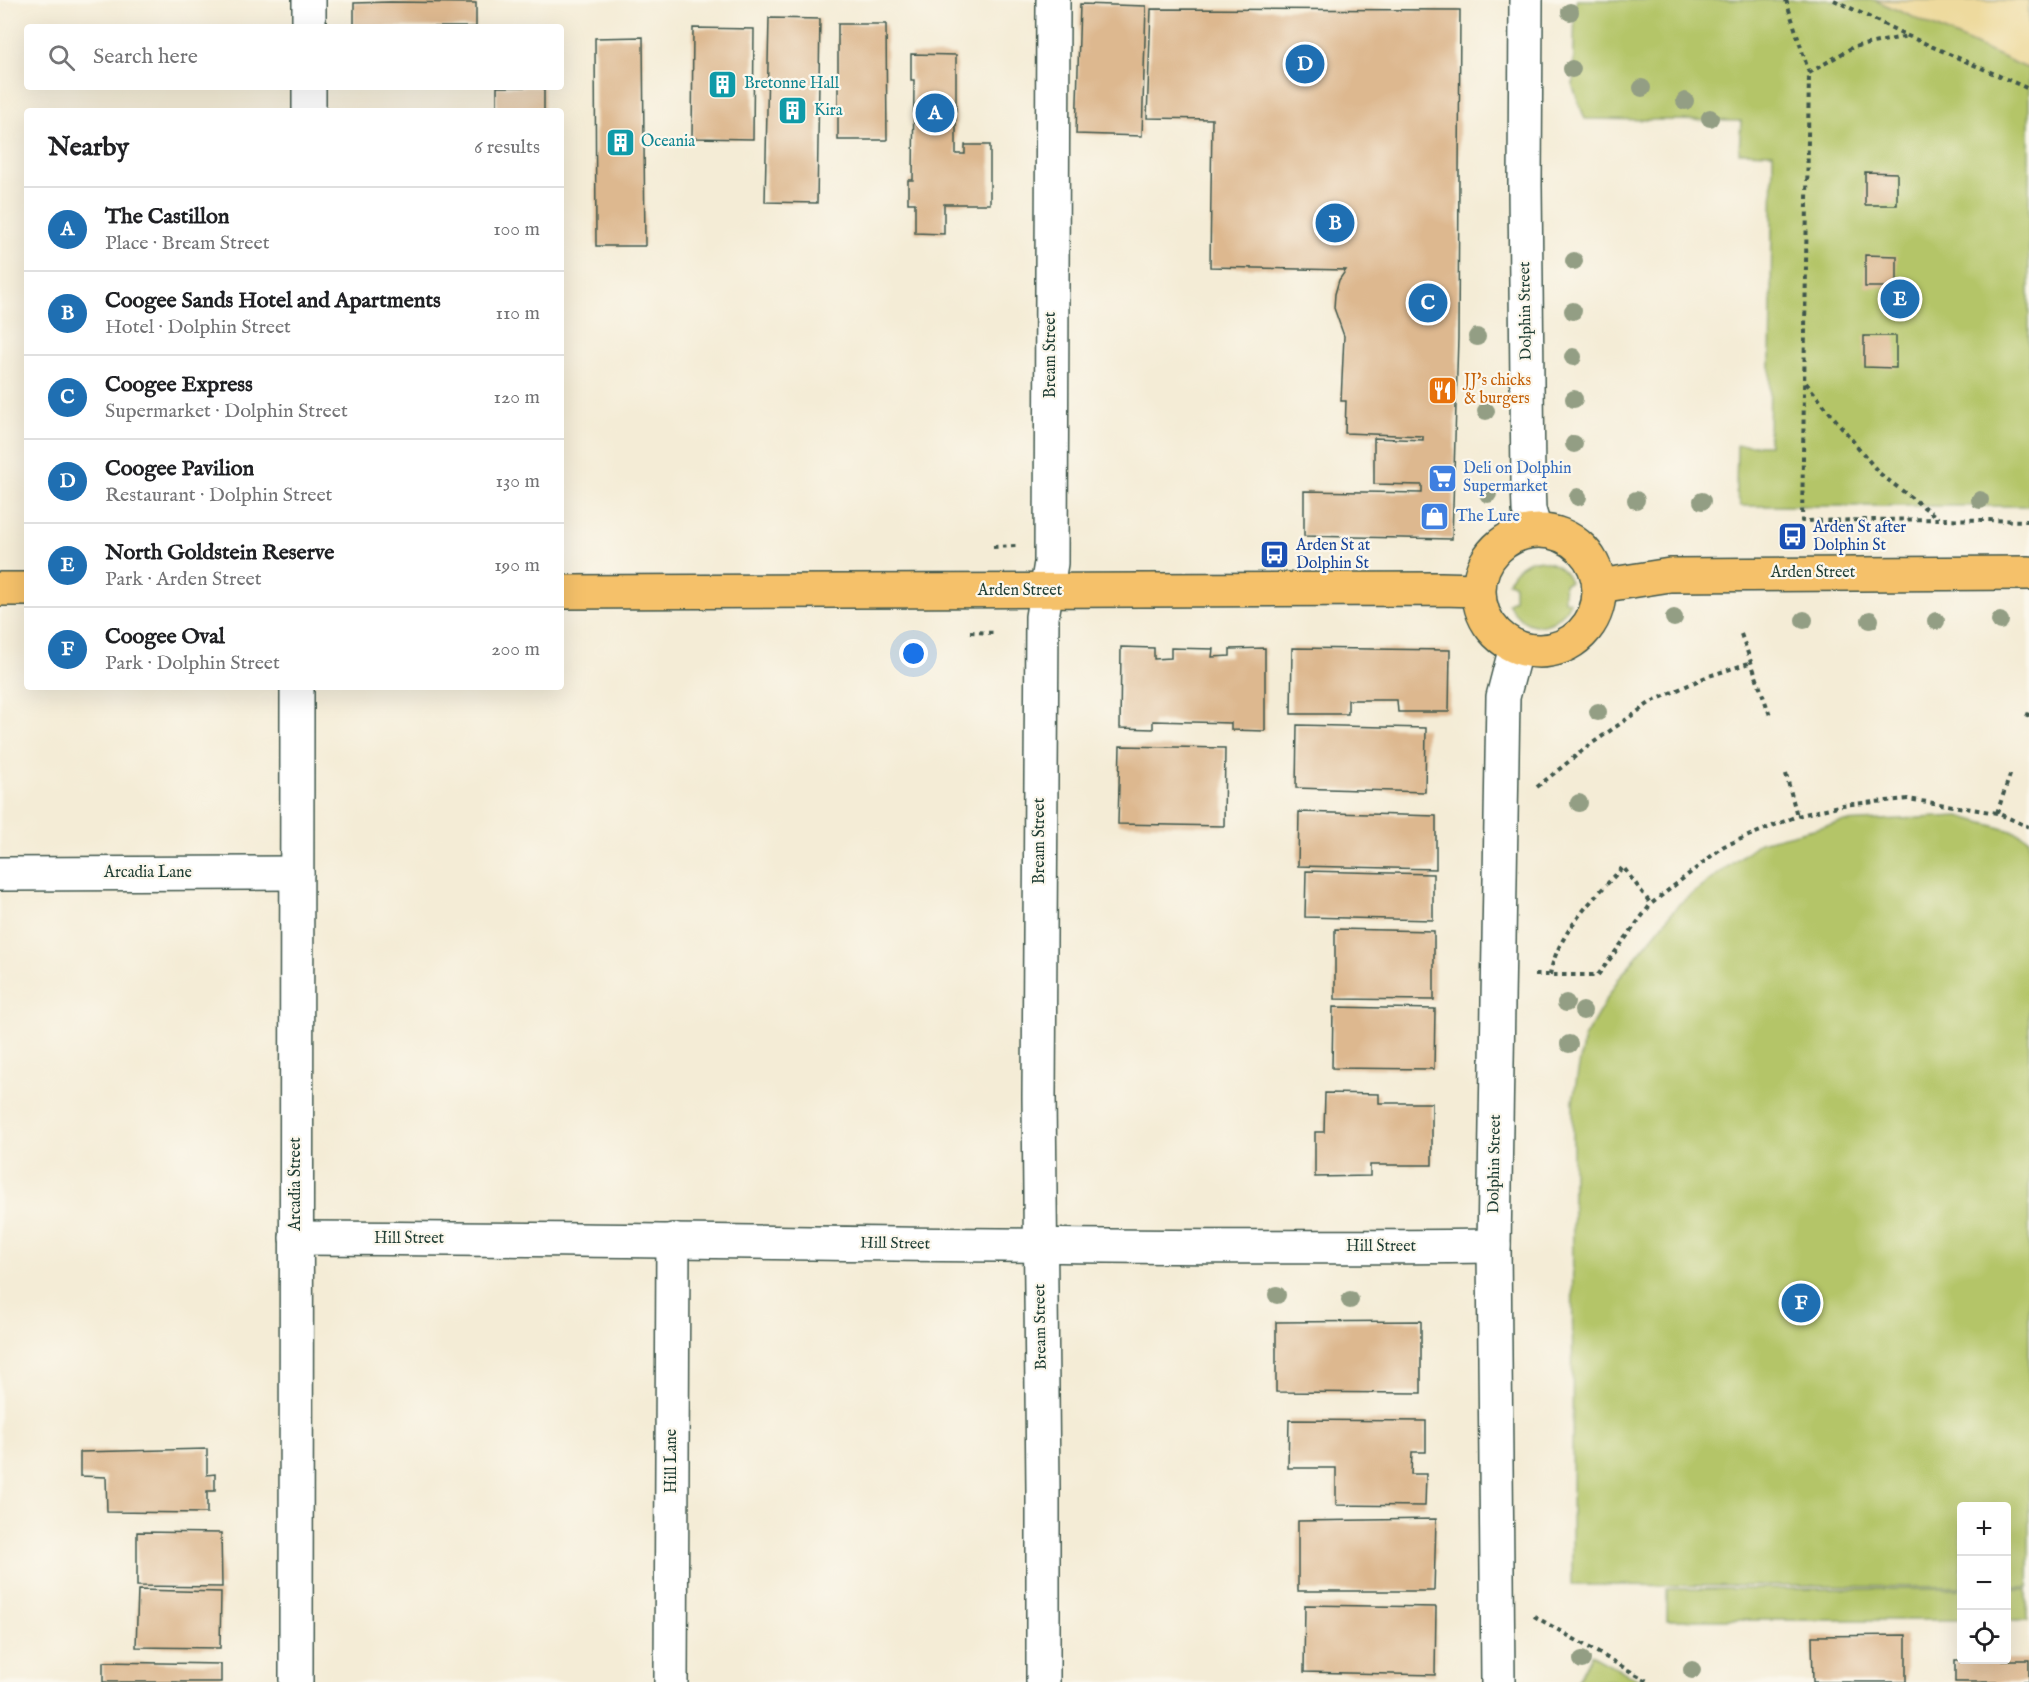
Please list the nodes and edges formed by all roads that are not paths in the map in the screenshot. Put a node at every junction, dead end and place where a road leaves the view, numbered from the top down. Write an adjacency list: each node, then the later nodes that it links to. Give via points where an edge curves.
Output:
1 (309, 0): 4 (street)
2 (1053, 0): 13 (street, Bream Street, via 1051,563)
3 (1526, 0): 7 (street, Dolphin Street, via 1529,510)
4 (309, 24)
5 (309, 90): 6 (street)
6 (309, 108)
7 (1535, 531): 9 (main road, via 1558,534 1583,550 1594,567); 12 (main road, via 1518,534 1489,556 1481,572)
8 (2029, 573): 9 (main road, Arden Street, via 1670,575)
9 (1599, 586): 15 (main road, via 1597,606 1589,625 1574,640 1556,649 1536,652)
10 (0, 589): 11 (main road)
11 (24, 589)
12 (1479, 590): 13 (main road, Arden Street); 15 (main road, via 1481,608 1489,625)
13 (1045, 591): 14 (main road, Arden Street); 21 (street, Bream Street)
14 (564, 592)
15 (1516, 647): 22 (street, Dolphin Street, via 1503,697)
16 (297, 690): 17 (street, Arcadia Street)
17 (297, 873): 18 (street, Arcadia Lane); 19 (street, Arcadia Street)
18 (0, 874)
19 (296, 1238): 20 (street, Hill Street); 23 (street, Arcadia Street)
20 (674, 1240): 21 (street, Hill Street); 24 (street, Hill Lane)
21 (1040, 1246): 22 (street, Hill Street); 25 (street, Bream Street)
22 (1494, 1246): 26 (street, Dolphin Street)
23 (297, 1682)
24 (671, 1682)
25 (1043, 1682)
26 (1498, 1682)

